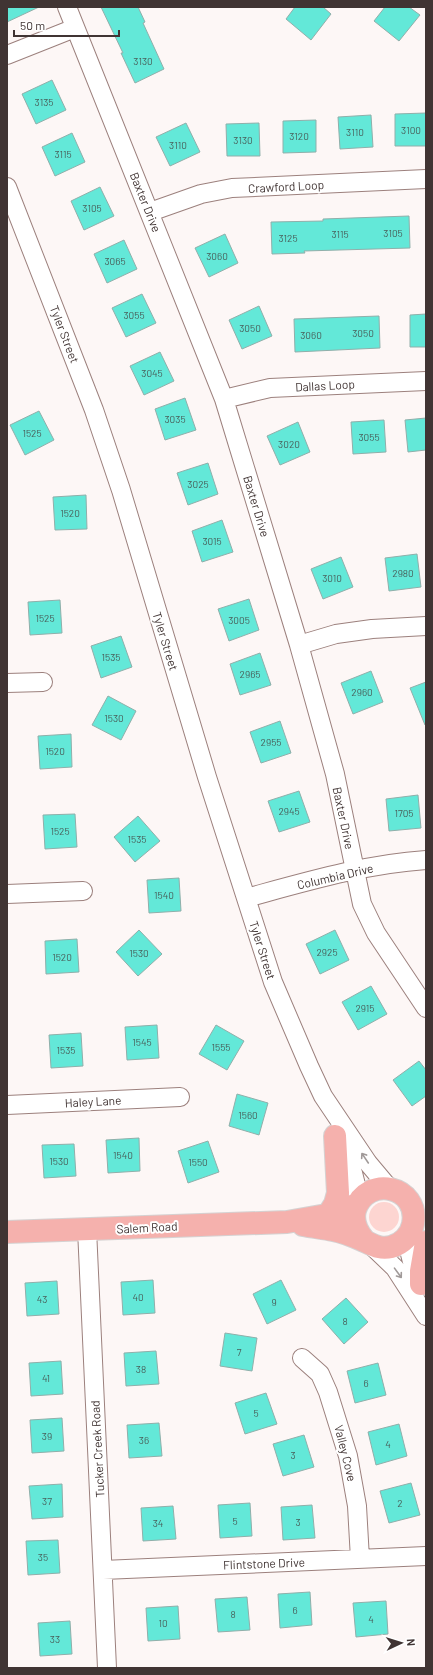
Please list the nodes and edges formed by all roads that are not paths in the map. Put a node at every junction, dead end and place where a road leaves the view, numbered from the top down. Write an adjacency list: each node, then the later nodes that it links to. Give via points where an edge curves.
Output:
1 (67, 7): 2 (street, Baxter Drive)
2 (75, 28): 3 (street); 6 (street, Baxter Drive)
3 (7, 55)
4 (426, 179): 6 (street, Crawford Loop, via 232,188 201,194)
5 (8, 193): 17 (street, Tyler Street, via 104,439)
6 (150, 212): 8 (street, Baxter Drive)
7 (426, 381): 8 (street, Dallas Loop, via 270,388)
8 (224, 399): 10 (street, Baxter Drive)
9 (426, 626): 10 (street, via 336,634)
10 (299, 644): 14 (street, Baxter Drive, via 335,774)
11 (42, 682): 12 (street)
12 (7, 683)
13 (426, 860): 14 (street, Columbia Drive)
14 (355, 871): 17 (street, Columbia Drive); 18 (street, Baxter Drive, via 362,904 376,933)
15 (83, 891): 16 (street)
16 (7, 894)
17 (246, 898): 19 (street, Tyler Street, via 273,982)
18 (426, 1008)
19 (323, 1096): 22 (street, Tyler Street); 23 (street, Tyler Street, one-way to 19, via 368,1163)
20 (180, 1097): 21 (street, Haley Lane)
21 (7, 1105)
22 (335, 1136): 24 (street, Tyler Street, via 354,1173); 26 (main road, via 338,1193)
23 (389, 1188): 24 (main road, via 371,1191); 25 (main road)
24 (359, 1202): 26 (main road, Salem Road, via 338,1213); 31 (main road, via 354,1214 354,1224 358,1233)
25 (417, 1202): 30 (main road, via 412,1209)
26 (328, 1215): 27 (main road, Salem Road)
27 (287, 1222): 28 (main road, Salem Road); 31 (main road, Salem Road, via 332,1230)
28 (87, 1229): 29 (main road, Salem Road); 38 (street, Tucker Creek Road)
29 (7, 1232)
30 (418, 1233): 31 (main road, via 387,1248 379,1248); 32 (main road)
31 (368, 1243): 34 (street, one-way to 34, via 395,1268)
32 (421, 1284): 33 (street)
33 (426, 1311)
34 (426, 1316)
35 (302, 1358): 37 (street, Valley Cove, via 320,1374 348,1456 357,1506)
36 (426, 1556): 37 (street, Flintstone Drive)
37 (360, 1559): 38 (street, Flintstone Drive)
38 (102, 1570): 39 (street, Tucker Creek Road)
39 (107, 1668)

